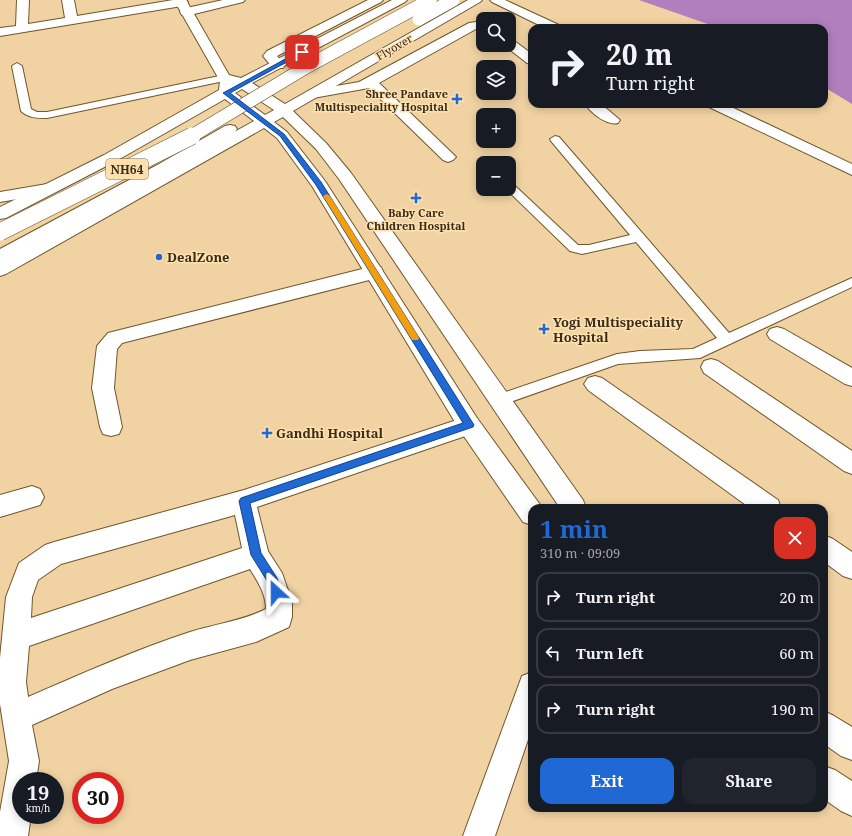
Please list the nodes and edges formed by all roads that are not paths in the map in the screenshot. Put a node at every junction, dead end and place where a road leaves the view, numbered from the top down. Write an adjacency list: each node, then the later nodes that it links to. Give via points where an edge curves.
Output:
1 (23, 0): 16 (main road)
2 (68, 0): 13 (main road)
3 (110, 0): 12 (main road)
4 (239, 0): 11 (main road)
5 (377, 0): 20 (main road, via 272,54 271,59)
6 (401, 0): 20 (main road)
7 (430, 0): 38 (main road, NH64, bridge, via 308,66 196,134)
8 (453, 0): 40 (main road, NH64, bridge, via 333,66 165,167)
9 (476, 0): 25 (main road, Flyover)
10 (498, 1): 14 (main road)
11 (183, 4): 12 (main road); 24 (main road)
12 (114, 14): 13 (main road)
13 (72, 20): 16 (main road)
14 (547, 24)
15 (476, 26): 22 (main road)
16 (22, 29): 17 (main road)
17 (0, 32)
18 (516, 48): 19 (main road)
19 (528, 57)
20 (278, 65): 23 (main road)
21 (17, 66): 24 (lane, via 26,111 35,115)
22 (370, 82): 25 (main road, via 353,88); 32 (main road)
23 (242, 83): 24 (main road); 28 (main road)
24 (226, 84): 30 (main road); 34 (main road, via 110,158)
25 (313, 94): 28 (main road, Flyover)
26 (597, 108): 29 (main road)
27 (722, 108): 33 (main road)
28 (284, 110): 30 (main road, Flyover); 49 (main road, via 321,146 345,176)
29 (613, 120)
30 (265, 121): 41 (main road, Flyover); 42 (main road, via 282,135 319,184)
31 (555, 139): 39 (lane)
32 (448, 157)
33 (852, 170)
34 (47, 189): 36 (main road); 37 (main road)
35 (516, 193): 39 (lane, via 574,248 589,249)
36 (0, 197)
37 (0, 214)
38 (0, 232)
39 (639, 237): 45 (lane)
40 (0, 257)
41 (0, 270)
42 (374, 272): 50 (main road); 51 (main road, via 115,338 107,346 103,388)
43 (852, 282): 45 (lane)
44 (777, 334): 47 (main road)
45 (726, 339): 49 (lane, via 695,354 618,359)
46 (711, 367): 52 (main road)
47 (852, 378)
48 (595, 384): 56 (main road)
49 (498, 400): 55 (main road)
50 (469, 425): 54 (main road); 58 (main road)
51 (111, 427)
52 (852, 464)
53 (32, 497): 57 (main road)
54 (244, 501): 60 (main road); 62 (main road, via 54,554 28,572 19,597)
55 (571, 504)
56 (763, 504)
57 (0, 506)
58 (528, 508)
59 (828, 550): 61 (main road)
60 (256, 555): 62 (main road); 64 (main road, via 273,582 279,602 279,617 256,628 190,646 107,677)
61 (852, 567)
62 (15, 637): 64 (main road, via 12,682)
63 (528, 697): 70 (main road)
64 (16, 717): 69 (main road, via 24,761)
65 (828, 729): 66 (main road)
66 (852, 745)
67 (828, 783): 68 (main road)
68 (852, 800)
69 (12, 836)
70 (479, 836)

